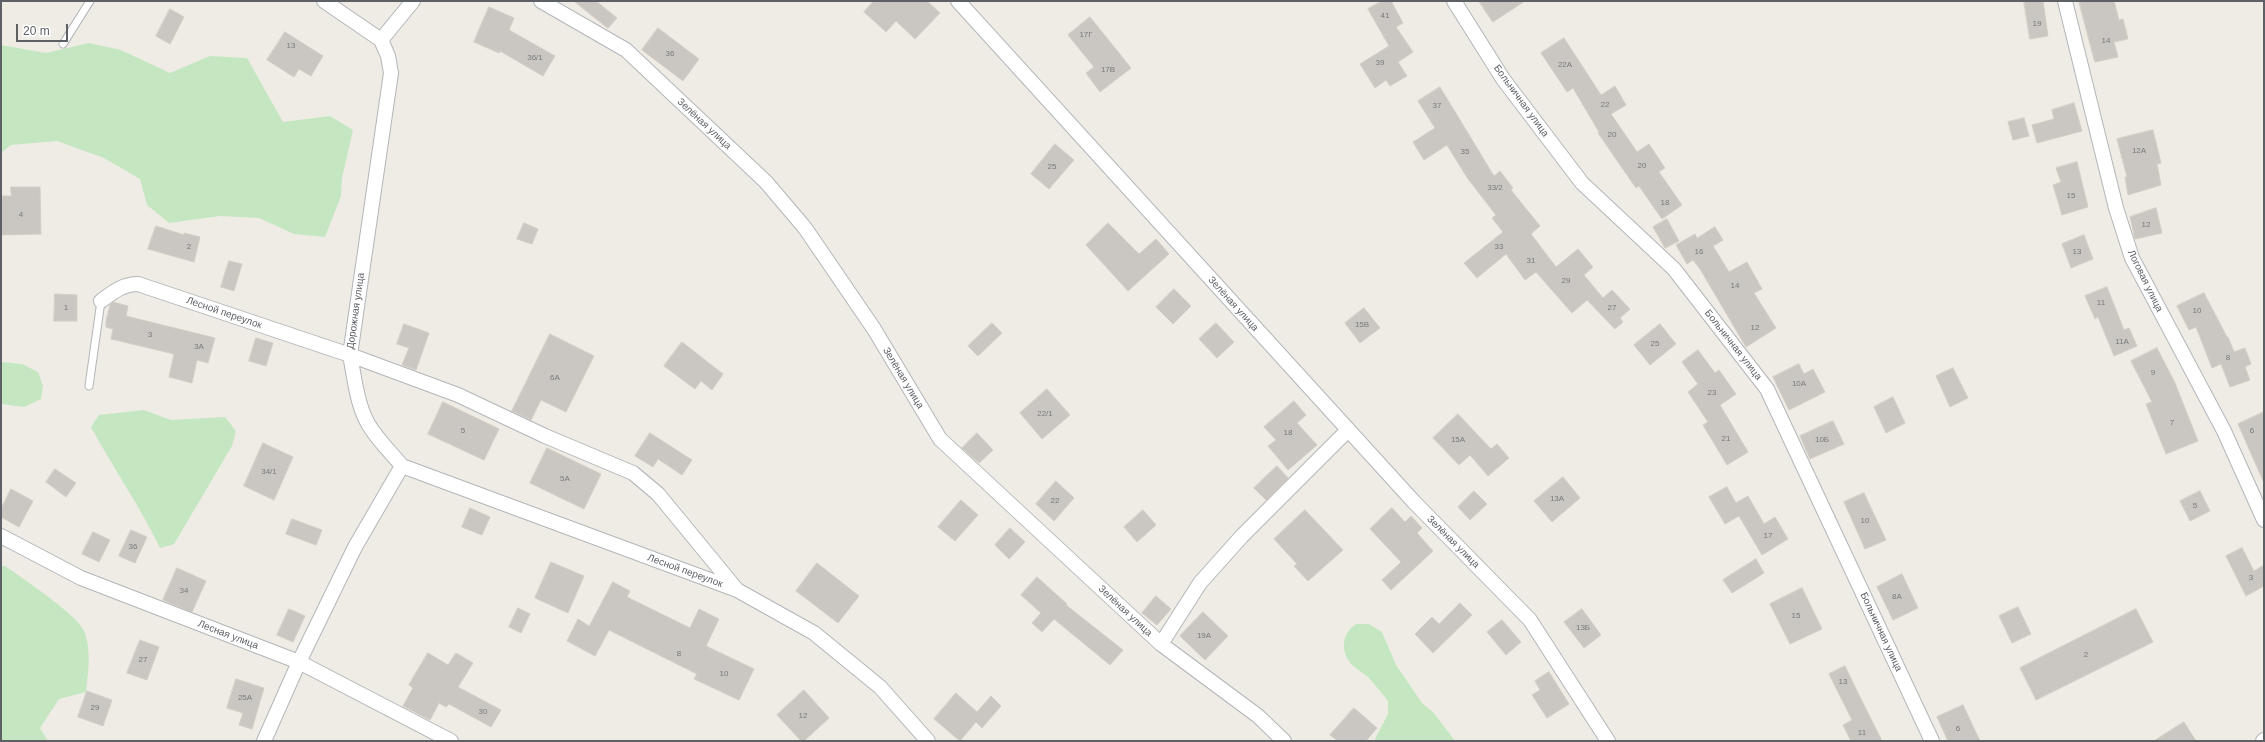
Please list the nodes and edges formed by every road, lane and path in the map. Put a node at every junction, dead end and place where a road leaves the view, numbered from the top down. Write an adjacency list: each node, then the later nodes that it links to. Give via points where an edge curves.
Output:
1 (90, 1): 9 (lane)
2 (324, 1): 8 (street)
3 (413, 1): 8 (street)
4 (542, 1): 18 (street, Зелёная улица, via 626,50 766,182 805,228 870,322 940,439)
5 (958, 1): 13 (street, Зелёная улица)
6 (1454, 1): 25 (street, Больничная улица, via 1503,79 1582,183 1674,269 1767,389)
7 (2065, 1): 15 (street, Логовая улица, via 2116,208 2132,258 2224,431)
8 (381, 40): 11 (street, Дорожная улица, via 388,56 391,74)
9 (63, 44)
10 (101, 301): 11 (street, Лесной переулок, via 119,288 138,284); 12 (lane)
11 (350, 356): 14 (street, Дорожная улица, via 359,398 371,429); 17 (street, Лесной переулок, via 458,395 545,436 633,473 658,494)
12 (88, 386)
13 (1348, 430): 18 (street, via 1242,536 1200,583); 24 (street, Зелёная улица, via 1414,502 1530,620)
14 (402, 466): 17 (street, Лесной переулок); 19 (street, via 355,547)
15 (2264, 520)
16 (1, 536): 19 (street, Лесная улица, via 81,578)
17 (738, 590): 22 (street, Лесной переулок, via 814,633 880,687)
18 (1161, 644): 23 (street, Зелёная улица, via 1258,716)
19 (299, 662): 20 (street); 21 (street, Лесная улица)
20 (264, 741)
21 (452, 741)
22 (928, 741)
23 (1284, 741)
24 (1608, 741)
25 (1932, 741)

